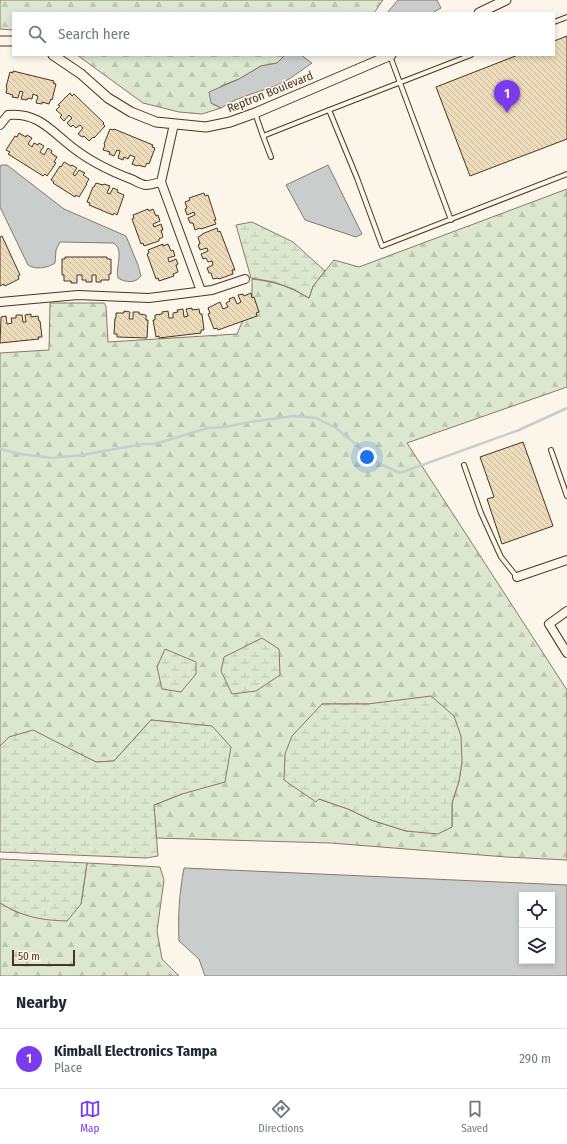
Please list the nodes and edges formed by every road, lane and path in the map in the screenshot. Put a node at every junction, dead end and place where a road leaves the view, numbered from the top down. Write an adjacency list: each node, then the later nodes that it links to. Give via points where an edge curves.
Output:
1 (501, 1): 2 (street)
2 (481, 12)
3 (567, 17): 4 (lane)
4 (555, 22)
5 (0, 41): 6 (street)
6 (12, 41)
7 (54, 56): 15 (street, Reptron Boulevard, via 81,74 108,98 131,112 156,122)
8 (388, 56): 13 (street, Reptron Boulevard)
9 (390, 56): 11 (lane)
10 (468, 56): 11 (lane)
11 (400, 83): 12 (lane); 20 (lane)
12 (329, 110): 16 (lane); 20 (lane, via 382,246)
13 (255, 113): 15 (street, Reptron Boulevard, via 206,127); 16 (lane)
14 (0, 124): 19 (street, via 8,115 15,114 40,121 105,169 145,185)
15 (174, 124): 19 (street)
16 (263, 136): 17 (lane)
17 (271, 157)
18 (567, 174): 20 (lane)
19 (161, 182): 22 (street)
20 (451, 220)
21 (245, 279): 22 (street)
22 (201, 291): 23 (street, via 149,298 78,295)
23 (0, 302)
24 (551, 450): 26 (lane)
25 (464, 465): 28 (lane, via 481,513 501,557)
26 (567, 496)
27 (567, 560): 28 (street)
28 (517, 577)
29 (567, 611): 30 (street, via 549,624)
30 (567, 653)

